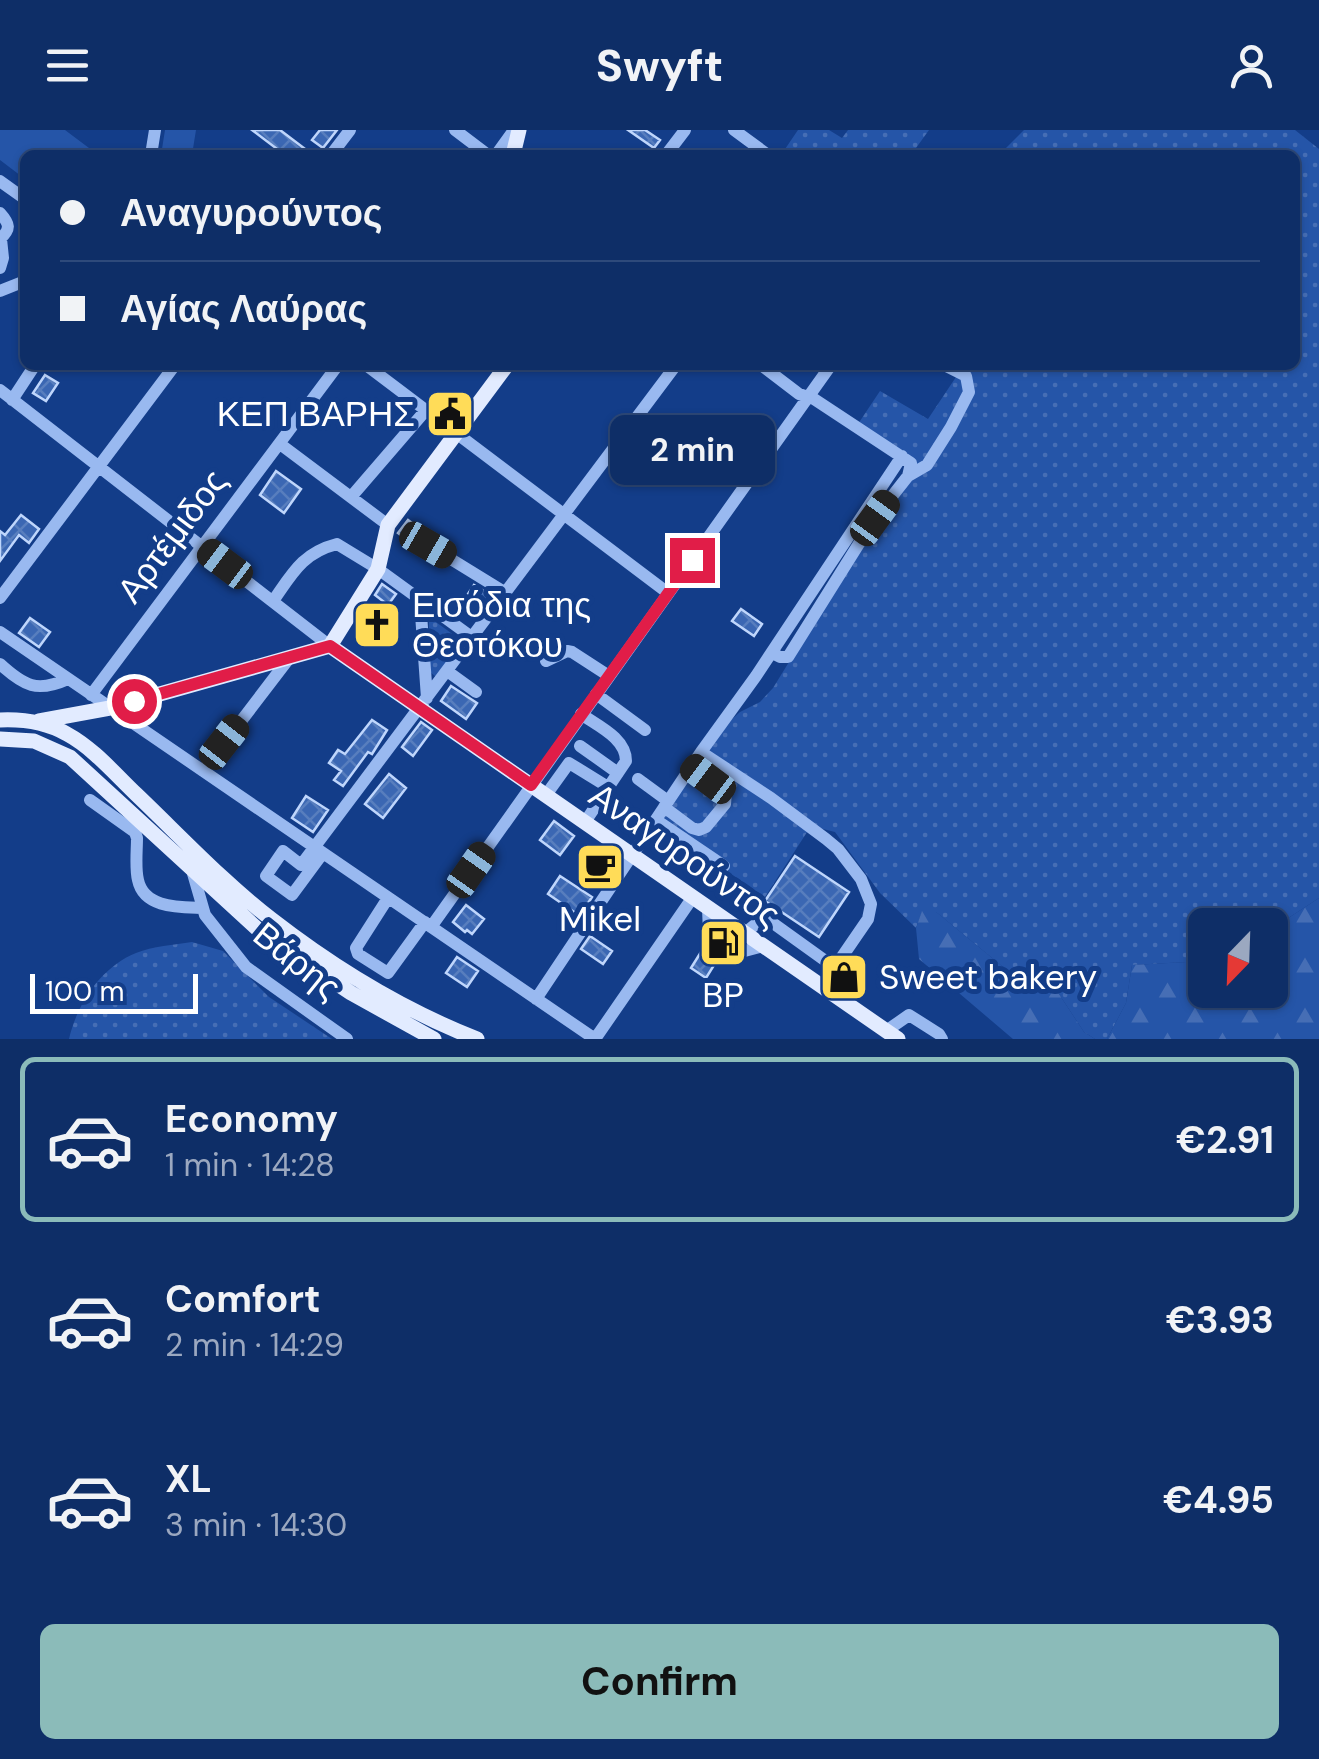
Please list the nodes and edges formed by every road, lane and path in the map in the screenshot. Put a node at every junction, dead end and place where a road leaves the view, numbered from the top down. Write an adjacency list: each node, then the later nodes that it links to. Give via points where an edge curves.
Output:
1 (350, 130): 5 (street)
2 (455, 130): 6 (street)
3 (516, 130): 7 (street)
4 (734, 130): 8 (street)
5 (334, 150)
6 (481, 150)
7 (500, 150)
8 (761, 150)
9 (0, 213): 10 (street, via 9,226)
10 (0, 239): 11 (street)
11 (0, 268)
12 (32, 370): 23 (street)
13 (171, 370): 28 (street)
14 (334, 370): 26 (street, Αρτέμιδος)
15 (373, 370): 24 (street)
16 (502, 370): 25 (main road)
17 (672, 370): 31 (street)
18 (768, 370): 22 (street)
19 (828, 370): 22 (street)
20 (954, 370): 29 (street, via 966,376 968,392 934,456)
21 (0, 390): 23 (street)
22 (808, 398): 27 (street); 37 (street)
23 (12, 400): 28 (street)
24 (426, 410): 25 (street); 30 (street)
25 (456, 432): 31 (street); 32 (main road)
26 (280, 444): 30 (street); 34 (street, Αρτέμιδος)
27 (902, 456): 29 (street, via 911,463); 44 (street)
28 (100, 467): 34 (street); 38 (street)
29 (908, 476): 44 (street, via 788,657)
30 (352, 498): 32 (street)
31 (566, 515): 36 (street); 37 (street)
32 (388, 525): 35 (main road)
33 (428, 545): 36 (street)
34 (201, 546): 40 (street); 53 (street, Αρτέμιδος)
35 (378, 569): 39 (street); 40 (street, via 345,547 324,547 300,563); 43 (main road)
36 (506, 593): 42 (street)
37 (668, 593): 49 (street)
38 (0, 598)
39 (420, 600): 42 (street); 54 (street)
40 (273, 602): 43 (street)
41 (1, 635): 50 (street)
42 (473, 638): 48 (street)
43 (330, 646): 45 (main road); 54 (main road, Αναγυρούντος)
44 (772, 652): 64 (street)
45 (290, 657): 55 (main road); 66 (street)
46 (546, 661): 49 (street, via 572,652)
47 (0, 664): 50 (street, via 37,688)
48 (447, 671): 51 (street); 54 (street)
49 (609, 676): 52 (street)
50 (68, 679): 53 (street)
51 (476, 692)
52 (596, 694): 56 (street); 59 (street)
53 (91, 696): 55 (street)
54 (423, 702): 69 (main road, Αναγυρούντος); 76 (street)
55 (110, 708): 58 (main road); 60 (main road); 66 (street)
56 (582, 714): 67 (street, via 624,748 626,761); 69 (street)
57 (0, 720): 58 (main road)
58 (35, 722): 60 (main road)
59 (644, 730)
60 (69, 735): 62 (main road); 94 (main road, via 270,918)
61 (0, 739): 62 (main road)
62 (41, 743): 79 (main road, via 81,766)
63 (580, 746): 67 (street)
64 (701, 752): 65 (street); 91 (street, via 826,839 862,879 872,904 868,919)
65 (691, 766): 73 (street); 73 (street, via 726,792 725,804 700,830)
66 (202, 771): 76 (street)
67 (618, 772): 70 (street)
68 (638, 779): 73 (street)
69 (531, 785): 71 (main road, Αναγυρούντος); 85 (street)
70 (608, 787): 71 (street, via 569,763); 75 (street)
71 (546, 795): 75 (main road, Αναγυρούντος)
72 (90, 800): 83 (street, via 135,832 138,884 148,896 168,906)
73 (666, 804): 74 (street)
74 (656, 820): 77 (street); 78 (street)
75 (584, 822): 77 (main road, Αναγυρούντος)
76 (318, 850): 76 (street, via 292,895 266,876 283,851 301,864); 81 (street)
77 (632, 855): 80 (main road, Αναγυρούντος); 95 (street)
78 (724, 866)
79 (192, 870): 82 (main road); 83 (street, Βάρης)
80 (692, 897): 84 (main road, Αναγυρούντος); 100 (street)
81 (388, 898): 85 (street); 92 (street, via 356,948)
82 (227, 902): 86 (street, via 212,912); 98 (main road, via 305,963)
83 (203, 908): 86 (street, Βάρης)
84 (708, 908): 87 (main road, Αναγυρούντος); 88 (street)
85 (428, 924): 92 (street); 95 (street)
86 (211, 925): 97 (street, Βάρης, via 246,966)
87 (745, 933): 90 (main road, Αναγυρούντος); 91 (street, via 761,920 770,922)
88 (712, 936)
89 (726, 946): 90 (street, via 738,953)
90 (763, 946): 93 (main road, Αναγυρούντος)
91 (834, 968): 93 (street)
92 (388, 973): 94 (street)
93 (822, 986): 96 (main road, Αναγυρούντος)
94 (376, 990): 99 (main road)
95 (536, 999): 100 (street)
96 (885, 1034): 101 (street, via 910,1015)
97 (347, 1039)
98 (434, 1039)
99 (476, 1039)
100 (595, 1039)
101 (942, 1039)

